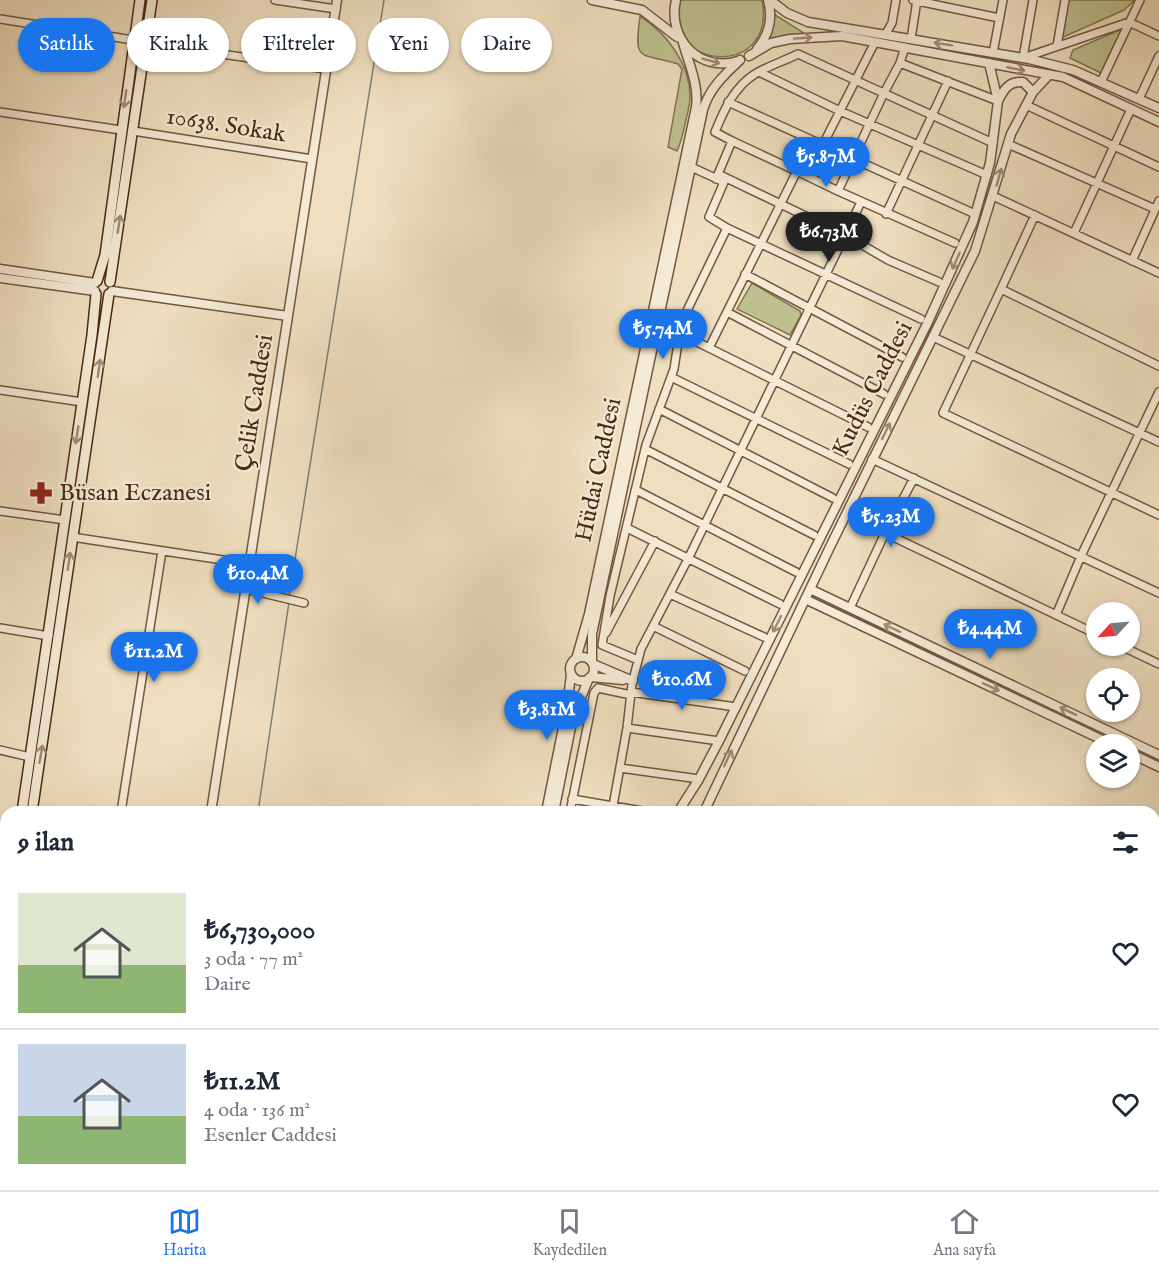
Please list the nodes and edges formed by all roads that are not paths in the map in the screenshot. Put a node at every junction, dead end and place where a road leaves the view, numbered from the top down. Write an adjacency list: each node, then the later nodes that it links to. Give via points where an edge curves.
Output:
1 (140, 0): 14 (main road)
2 (152, 0): 15 (main road)
3 (275, 0): 13 (street)
4 (592, 0): 23 (street, via 642,10)
5 (676, 0): 23 (street, Hüdai Caddesi, via 674,17)
6 (769, 0): 19 (street, via 808,22); 28 (street, via 768,30 761,45)
7 (896, 0): 19 (street, via 892,24)
8 (916, 0): 16 (street); 22 (street)
9 (1003, 0): 16 (street)
10 (1033, 0): 30 (street)
11 (1065, 0): 25 (street)
12 (1140, 0): 18 (street)
13 (337, 4)
14 (137, 18)
15 (149, 18)
16 (999, 18): 27 (street)
17 (0, 19): 21 (street)
18 (1129, 22): 20 (street); 25 (street); 41 (street)
19 (885, 35): 22 (street)
20 (1159, 36)
21 (127, 39)
22 (911, 39): 27 (street, one-way to 22)
23 (681, 41): 31 (street, one-way to 31, via 708,62); 158 (street, Hüdai Caddesi, via 698,99 589,614)
24 (874, 42): 26 (street); 28 (street, one-way to 24, via 790,39 842,36); 39 (street)
25 (1057, 46): 30 (street)
26 (905, 47): 32 (street); 33 (street)
27 (993, 53): 30 (street)
28 (749, 56): 31 (street)
29 (1159, 56): 44 (street)
30 (1023, 58): 41 (street)
31 (740, 60): 65 (street, Hüdai Caddesi, via 709,94)
32 (900, 63): 40 (street); 43 (street)
33 (989, 63): 38 (street, one-way to 38); 45 (street, Kudüs Caddesi)
34 (128, 72): 55 (main road, one-way to 55)
35 (141, 72): 56 (main road)
36 (326, 72): 63 (street, Çelik Caddesi)
37 (759, 72): 39 (street, via 798,54); 46 (street); 50 (street)
38 (1049, 75): 42 (street, Kudüs Caddesi); 49 (street, via 1063,77)
39 (855, 80): 43 (street); 50 (street)
40 (948, 81): 45 (street); 52 (street)
41 (1101, 82): 44 (street)
42 (1033, 92): 45 (street, via 1023,81 1017,81 1004,88); 47 (street, Kudüs Caddesi)
43 (884, 93): 52 (street); 54 (street)
44 (1139, 99): 48 (street)
45 (999, 101): 58 (street, Kudüs Caddesi)
46 (728, 102): 57 (street, via 715,132); 61 (street)
47 (1026, 105): 59 (street, Kudüs Caddesi); 62 (street)
48 (1159, 108)
49 (1131, 109): 53 (street); 62 (street)
50 (840, 111): 54 (street); 61 (street)
51 (0, 112): 55 (street)
52 (932, 115): 58 (street); 60 (street)
53 (1159, 122)
54 (870, 124): 60 (street); 64 (street)
55 (120, 130): 94 (main road, via 105,255)
56 (133, 131): 63 (street, 10638. Sokak); 95 (main road, one-way to 56)
57 (732, 141): 67 (street); 69 (street)
58 (993, 143): 68 (street, Kudüs Caddesi)
59 (1008, 144): 72 (street); 74 (street, Kudüs Caddesi, one-way to 59)
60 (918, 145): 68 (street); 71 (street)
61 (823, 146): 64 (street); 70 (street)
62 (1114, 146): 66 (street); 72 (street)
63 (312, 159): 99 (street, Çelik Caddesi)
64 (852, 159): 71 (street); 73 (street)
65 (691, 167): 69 (street); 160 (street, Hüdai Caddesi, via 592,634)
66 (1159, 167)
67 (797, 171): 70 (street); 77 (street)
68 (987, 175): 80 (street, Kudüs Caddesi)
69 (717, 176): 77 (street); 82 (street, via 724,182 709,217)
70 (807, 176): 73 (street)
71 (901, 181): 79 (street); 80 (street)
72 (1098, 183): 78 (street); 83 (street)
73 (838, 191): 76 (street)
74 (993, 196): 81 (street); 102 (street, Kudüs Caddesi, via 975,251)
75 (1159, 201): 78 (street)
76 (861, 202): 79 (street); 84 (street)
77 (780, 204): 84 (street); 85 (street)
78 (1155, 209): 87 (street)
79 (886, 214): 86 (street)
80 (975, 214): 167 (street, Kudüs Caddesi, one-way to 167, via 927,324)
81 (1035, 215): 83 (street); 96 (street)
82 (728, 228): 85 (street); 101 (street)
83 (1074, 234): 87 (street)
84 (845, 236): 91 (street); 93 (street)
85 (760, 243): 90 (street); 91 (street)
86 (955, 243)
87 (1132, 261): 89 (street)
88 (0, 269): 94 (street)
89 (1159, 273)
90 (745, 274): 97 (street); 98 (street)
91 (826, 275): 97 (street); 100 (street)
92 (0, 278): 94 (street)
93 (939, 282)
94 (96, 287): 95 (main road, via 104,297); 95 (main road, via 105,278); 113 (main road)
95 (110, 289): 99 (street); 135 (main road, one-way to 95)
96 (1001, 290): 105 (street); 107 (street)
97 (809, 309): 103 (street); 106 (street)
98 (727, 312): 103 (street); 104 (street)
99 (288, 316): 140 (street, Çelik Caddesi)
100 (921, 318)
101 (679, 333): 104 (street); 108 (street)
102 (933, 337): 105 (street); 121 (street, Kudüs Caddesi, one-way to 102)
103 (791, 346): 109 (street); 112 (street)
104 (709, 348): 109 (street)
105 (971, 354): 117 (street); 126 (street, via 943,413)
106 (902, 357)
107 (1159, 366)
108 (671, 377): 114 (street); 115 (street)
109 (775, 380): 115 (street); 116 (street)
110 (0, 390): 113 (street)
111 (1159, 392): 117 (street)
112 (884, 394)
113 (82, 402): 130 (main road, one-way to 130)
114 (659, 409): 119 (street); 120 (street)
115 (756, 419): 120 (street); 122 (street)
116 (868, 427)
117 (1140, 433): 118 (street); 126 (street)
118 (1159, 442)
119 (645, 449): 124 (street); 125 (street)
120 (741, 451): 124 (street); 127 (street)
121 (872, 459): 123 (street); 143 (street, Kudüs Caddesi)
122 (849, 464)
123 (914, 478): 133 (street); 138 (street)
124 (723, 488): 131 (street); 134 (street)
125 (636, 490): 131 (street); 132 (street)
126 (1111, 492): 129 (street); 138 (street)
127 (833, 498)
128 (0, 511): 130 (street)
129 (1159, 515)
130 (64, 520): 154 (main road)
131 (705, 525): 139 (street); 141 (street)
132 (627, 528): 136 (street); 156 (street)
133 (885, 533): 149 (street); 150 (street)
134 (814, 535)
135 (72, 537): 137 (street); 180 (main road, one-way to 135)
136 (655, 541): 139 (street); 156 (street)
137 (162, 551): 140 (street); 181 (street)
138 (1081, 556): 144 (street); 150 (street)
139 (688, 559): 145 (street); 148 (street)
140 (249, 564): 142 (street, Çelik Caddesi)
141 (796, 572)
142 (246, 589): 147 (street); 182 (street, Çelik Caddesi)
143 (810, 589): 146 (street, Kudüs Caddesi); 149 (street)
144 (1159, 593)
145 (670, 594): 151 (street); 155 (street)
146 (805, 599): 169 (street, one-way to 169); 188 (street, Kudüs Caddesi, one-way to 146)
147 (304, 603)
148 (780, 604)
149 (850, 608): 172 (street, one-way to 149)
150 (1056, 615): 153 (street)
151 (653, 627): 159 (street); 162 (street)
152 (0, 628): 154 (street)
153 (1086, 629)
154 (49, 636): 173 (main road)
155 (764, 637)
156 (602, 641): 159 (street, via 602,645)
157 (1140, 655): 161 (street)
158 (576, 659): 160 (street, via 586,657); 163 (street, via 570,666)
159 (638, 660): 165 (street)
160 (592, 663): 164 (street); 165 (street)
161 (1159, 664)
162 (745, 671)
163 (571, 674): 164 (street, via 580,681); 183 (street)
164 (590, 678): 165 (street); 184 (street, via 573,717)
165 (633, 681): 166 (street)
166 (631, 693): 167 (street); 168 (street); 178 (street, via 598,688 594,693)
167 (736, 706): 170 (street, Kudüs Caddesi)
168 (627, 728): 170 (street); 176 (street)
169 (1089, 734)
170 (719, 741): 177 (street, Kudüs Caddesi)
171 (0, 750): 173 (street)
172 (1159, 754)
173 (30, 757): 179 (main road)
174 (1140, 758): 175 (street)
175 (1159, 767)
176 (620, 768): 177 (street); 186 (street)
177 (699, 779): 187 (street, Kudüs Caddesi)
178 (572, 799): 185 (street); 186 (street)
179 (23, 806)
180 (33, 806)
181 (122, 806)
182 (212, 806)
183 (547, 806)
184 (555, 806)
185 (571, 806)
186 (613, 806)
187 (682, 806)
188 (707, 806)

